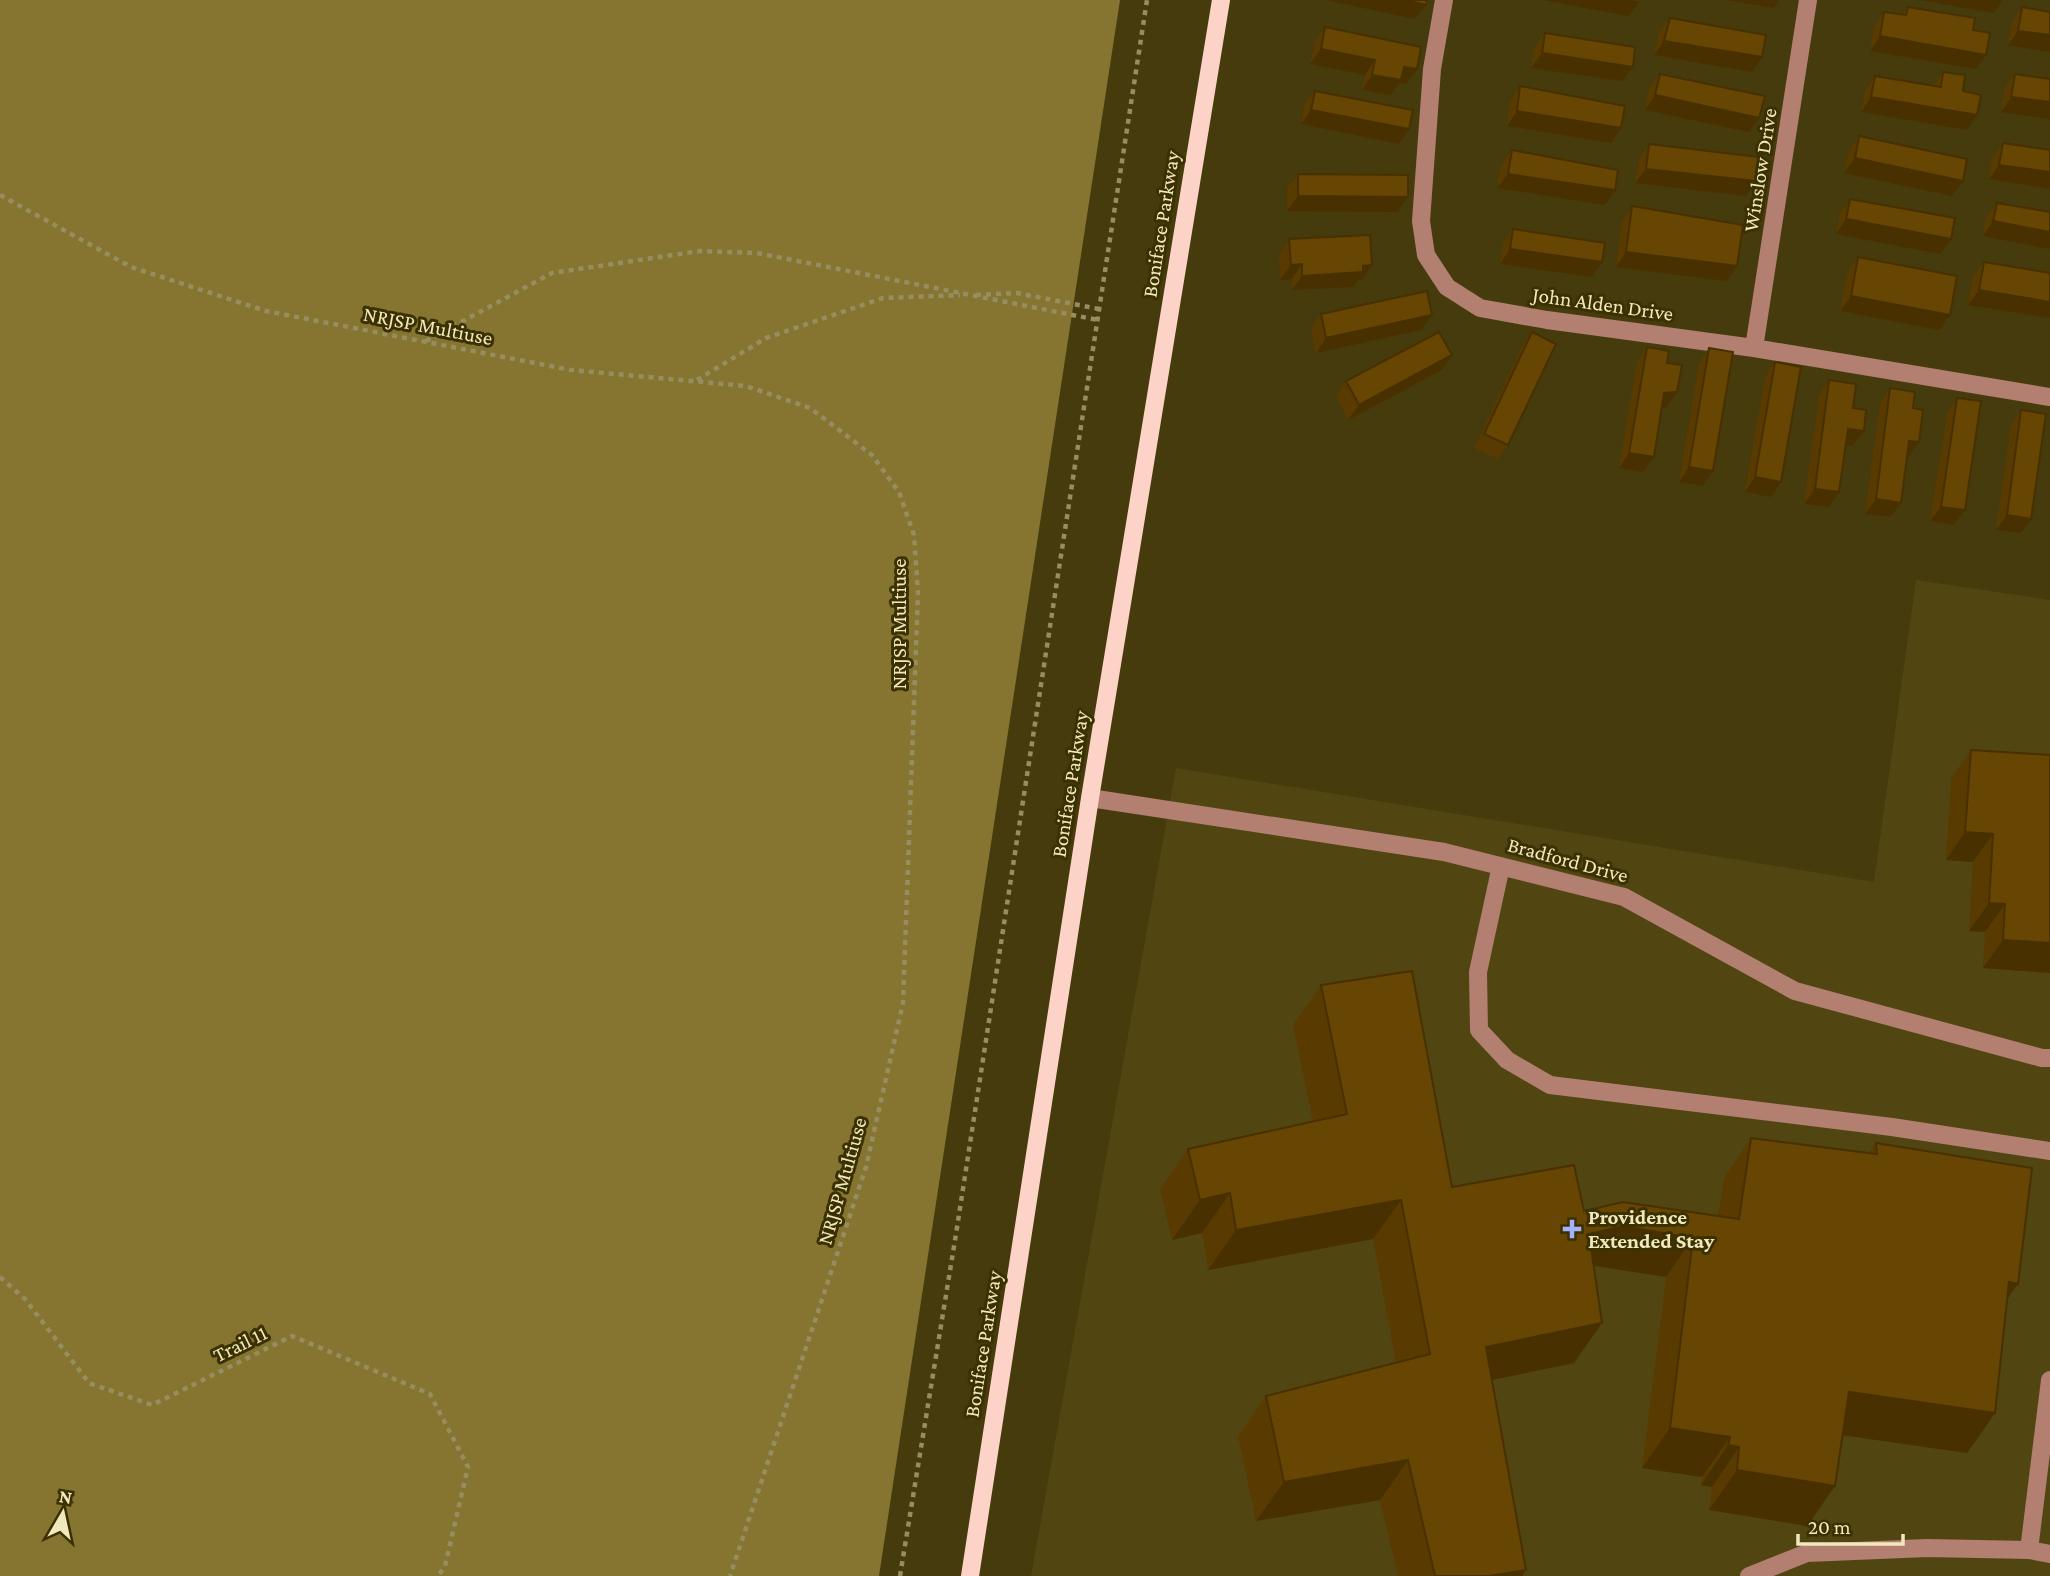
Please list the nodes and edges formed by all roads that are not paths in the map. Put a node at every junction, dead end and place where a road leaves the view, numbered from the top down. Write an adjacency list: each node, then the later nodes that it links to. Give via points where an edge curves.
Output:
1 (1221, 0): 6 (main road, Boniface Parkway)
2 (1444, 0): 4 (street, John Alden Drive, via 1432,69 1420,222 1426,255 1447,287 1480,308)
3 (1808, 0): 4 (street, Winslow Drive)
4 (1754, 348): 5 (street, John Alden Drive)
5 (2050, 397)
6 (1090, 799): 7 (street, Bradford Drive, via 1444,852); 13 (main road, Boniface Parkway)
7 (1501, 866): 8 (street, Bradford Drive, via 1624,897 1795,991); 9 (street, via 1478,972 1479,1030 1507,1060 1550,1085)
8 (2050, 1058)
9 (2050, 1151)
10 (2050, 1380): 11 (street)
11 (2029, 1550): 12 (street); 14 (street, via 1807,1553)
12 (2050, 1554)
13 (970, 1576)
14 (1749, 1576)

